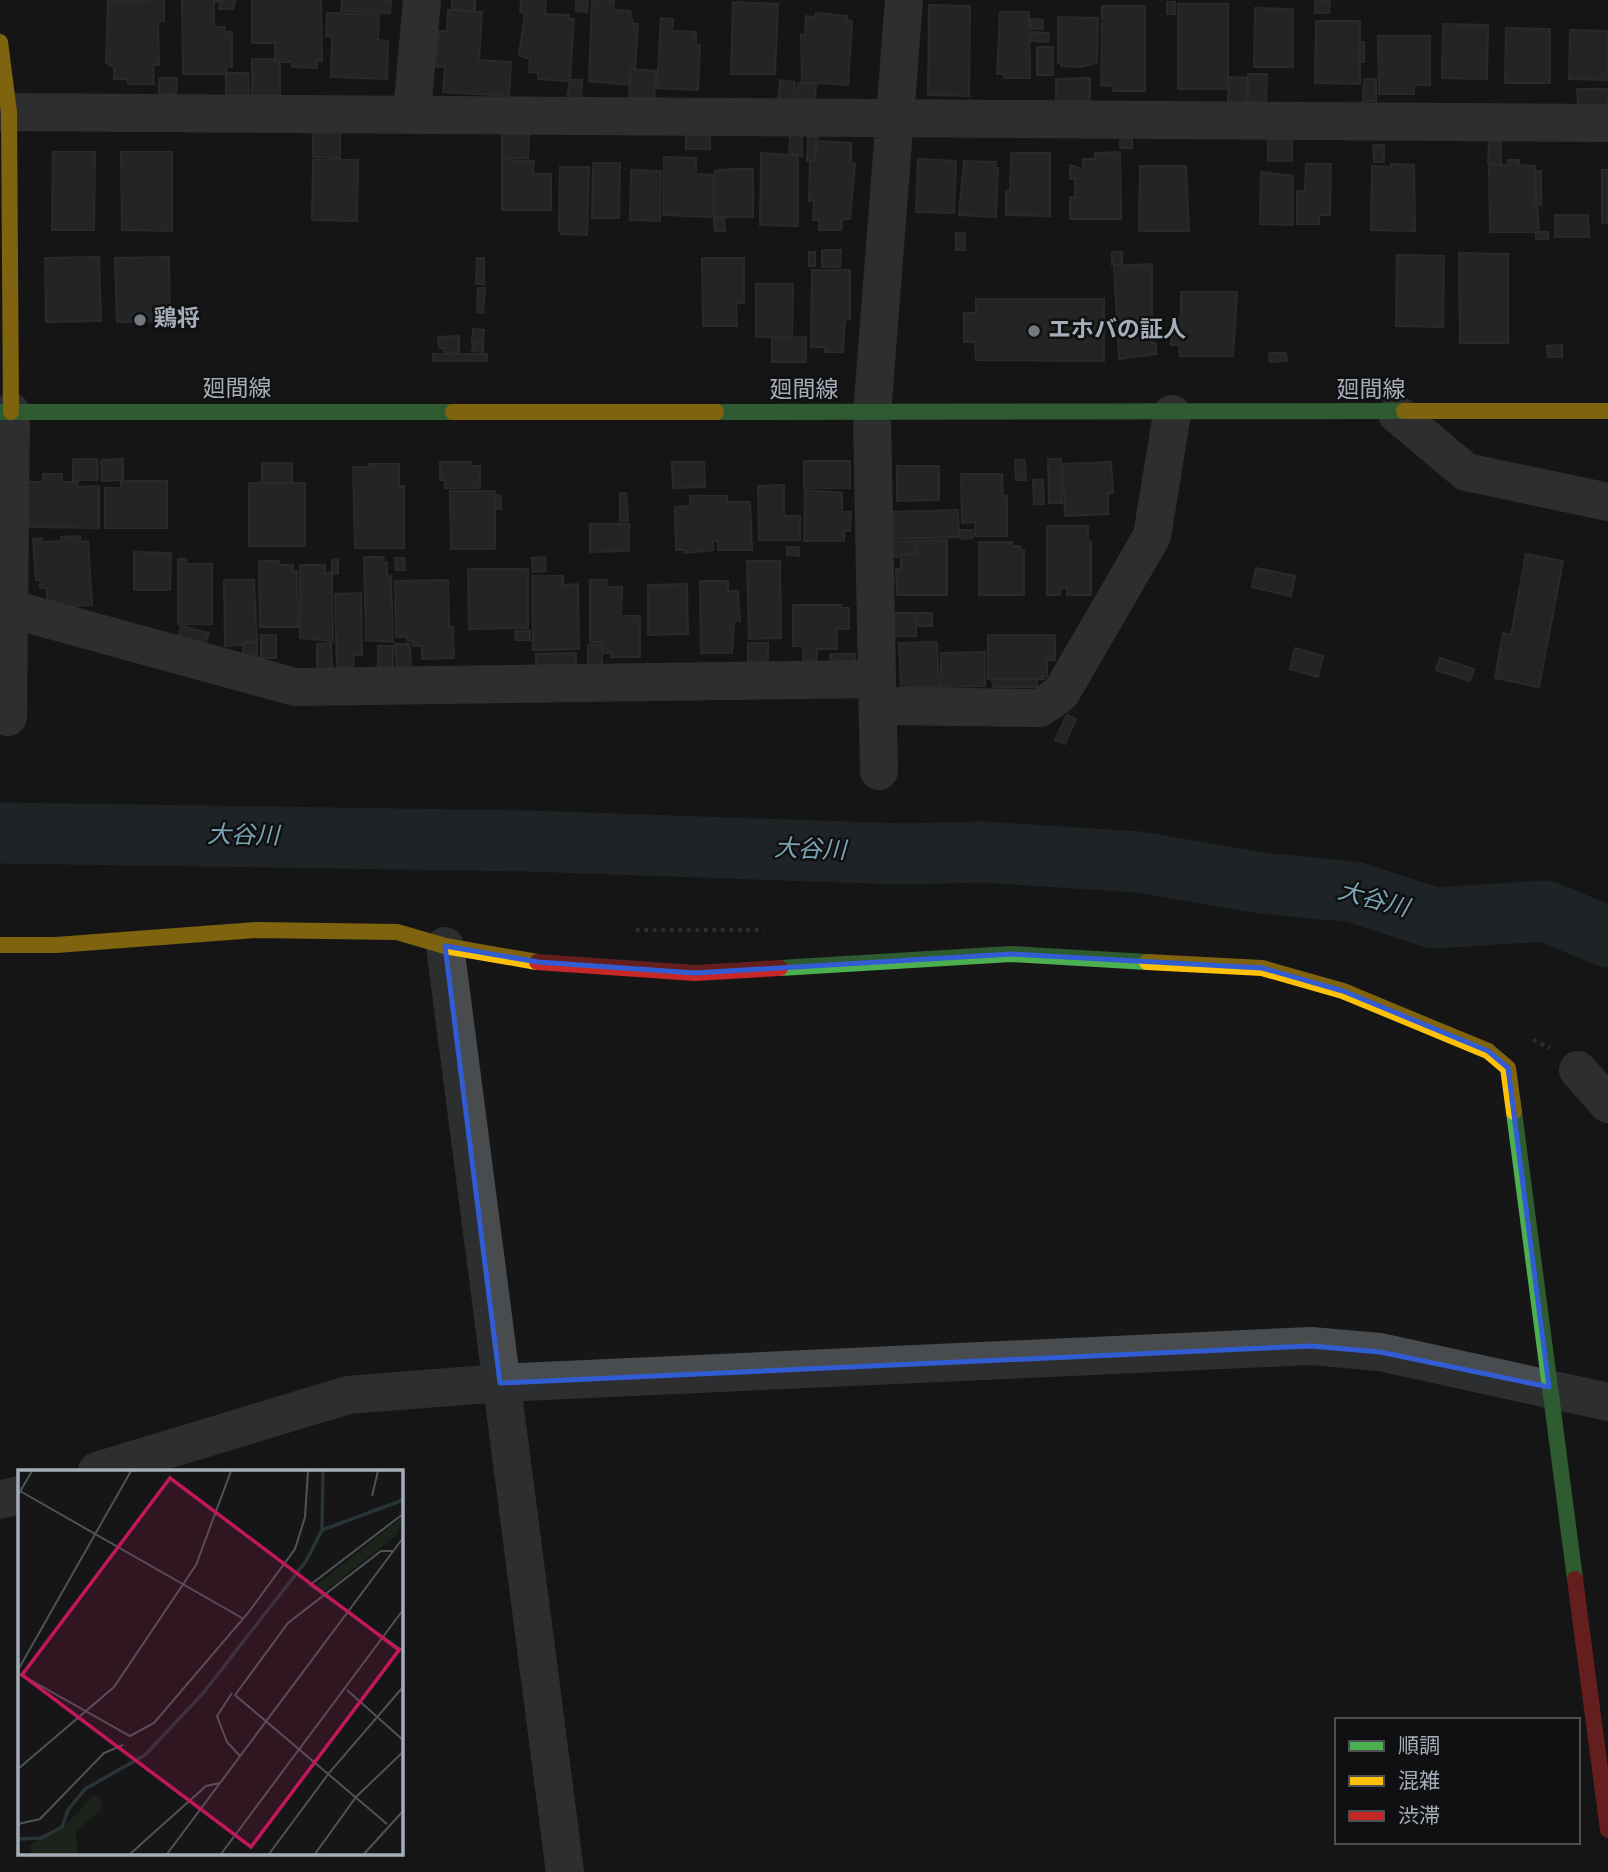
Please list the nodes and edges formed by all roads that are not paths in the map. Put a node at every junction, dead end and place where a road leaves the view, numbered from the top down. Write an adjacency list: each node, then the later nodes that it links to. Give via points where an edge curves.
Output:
1 (422, 0): 5 (street)
2 (904, 0): 6 (street)
3 (0, 41): 4 (street)
4 (4, 112): 5 (street); 9 (street)
5 (412, 113): 6 (street)
6 (895, 118): 7 (street); 10 (street)
7 (1608, 122)
8 (1608, 411): 12 (street, 廻間線)
9 (6, 412): 10 (street, 廻間線); 14 (street)
10 (872, 414): 11 (street, 廻間線); 15 (street)
11 (1172, 414): 12 (street, 廻間線); 15 (street, via 1152,536 1061,693 1040,708)
12 (1397, 414): 13 (street, via 1466,472)
13 (1608, 502)
14 (5, 608): 15 (street, via 295,687); 16 (street, via 8,718)
15 (878, 693): 17 (street)
16 (0, 715)
17 (879, 771)
18 (0, 945): 19 (street, via 256,930 397,932)
19 (445, 946): 22 (street); 23 (street, via 538,962 695,973 1011,954 1262,968 1343,991 1488,1051 1508,1068)
20 (1578, 1070): 21 (street)
21 (1608, 1104)
22 (500, 1383): 23 (street, via 1311,1346 1380,1352); 25 (street, via 348,1395); 29 (street)
23 (1549, 1387): 24 (street); 28 (street)
24 (1608, 1402)
25 (100, 1470)
26 (18, 1495): 27 (street)
27 (0, 1500)
28 (1608, 1830)
29 (565, 1872)

